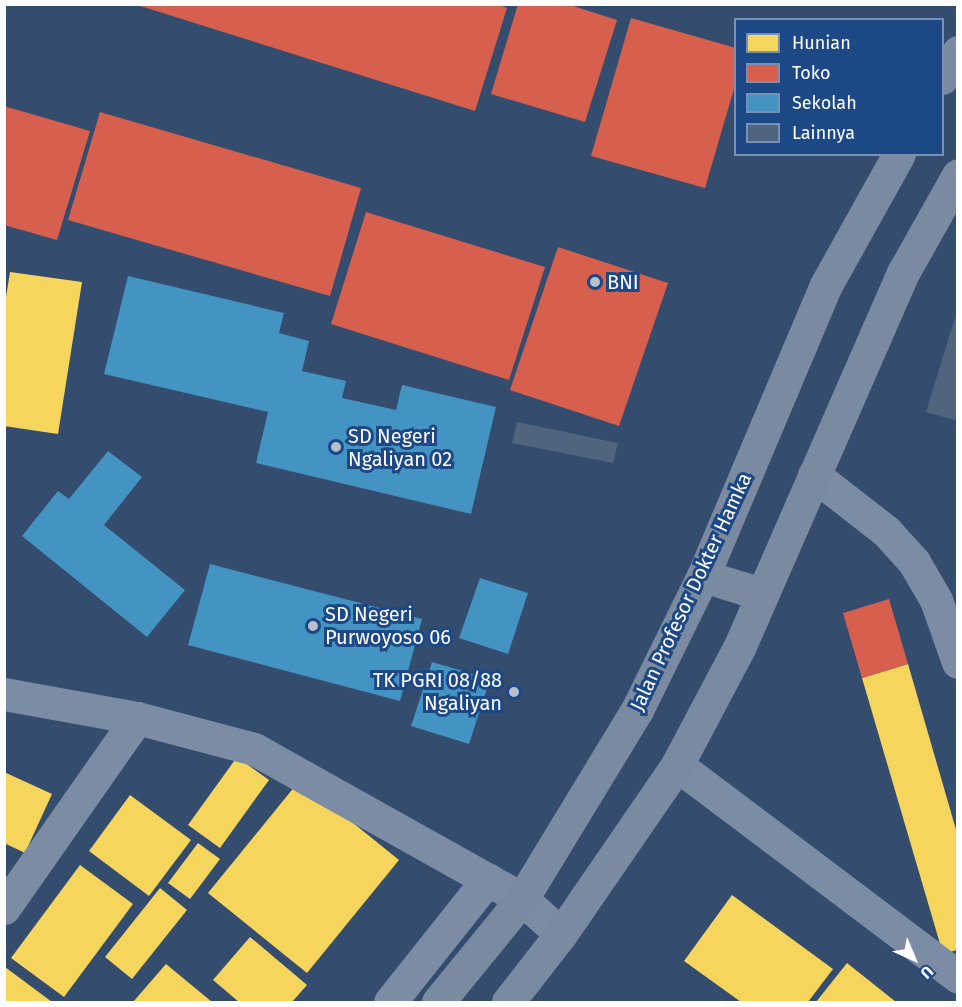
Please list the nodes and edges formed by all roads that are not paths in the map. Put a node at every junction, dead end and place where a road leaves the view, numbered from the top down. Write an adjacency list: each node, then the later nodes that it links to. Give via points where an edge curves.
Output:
1 (957, 52): 2 (main road)
2 (944, 75)
3 (898, 156): 6 (main road, Jalan Profesor Dokter Hamka, via 826,285)
4 (957, 175): 5 (main road, via 904,271)
5 (814, 475): 7 (main road); 8 (street, via 886,531 914,562 936,600)
6 (703, 576): 7 (main road); 13 (main road, Jalan Profesor Dokter Hamka, via 638,710)
7 (762, 594): 11 (main road, via 739,648)
8 (957, 662)
9 (4, 694): 10 (street)
10 (137, 718): 12 (street, via 254,749); 14 (street)
11 (677, 765): 15 (main road); 16 (street)
12 (488, 879): 13 (street); 17 (street)
13 (522, 898): 15 (street); 18 (main road, Jalan Profesor Dokter Hamka)
14 (4, 908)
15 (561, 934): 19 (main road)
16 (957, 977)
17 (390, 1002)
18 (438, 1002)
19 (508, 1002)

